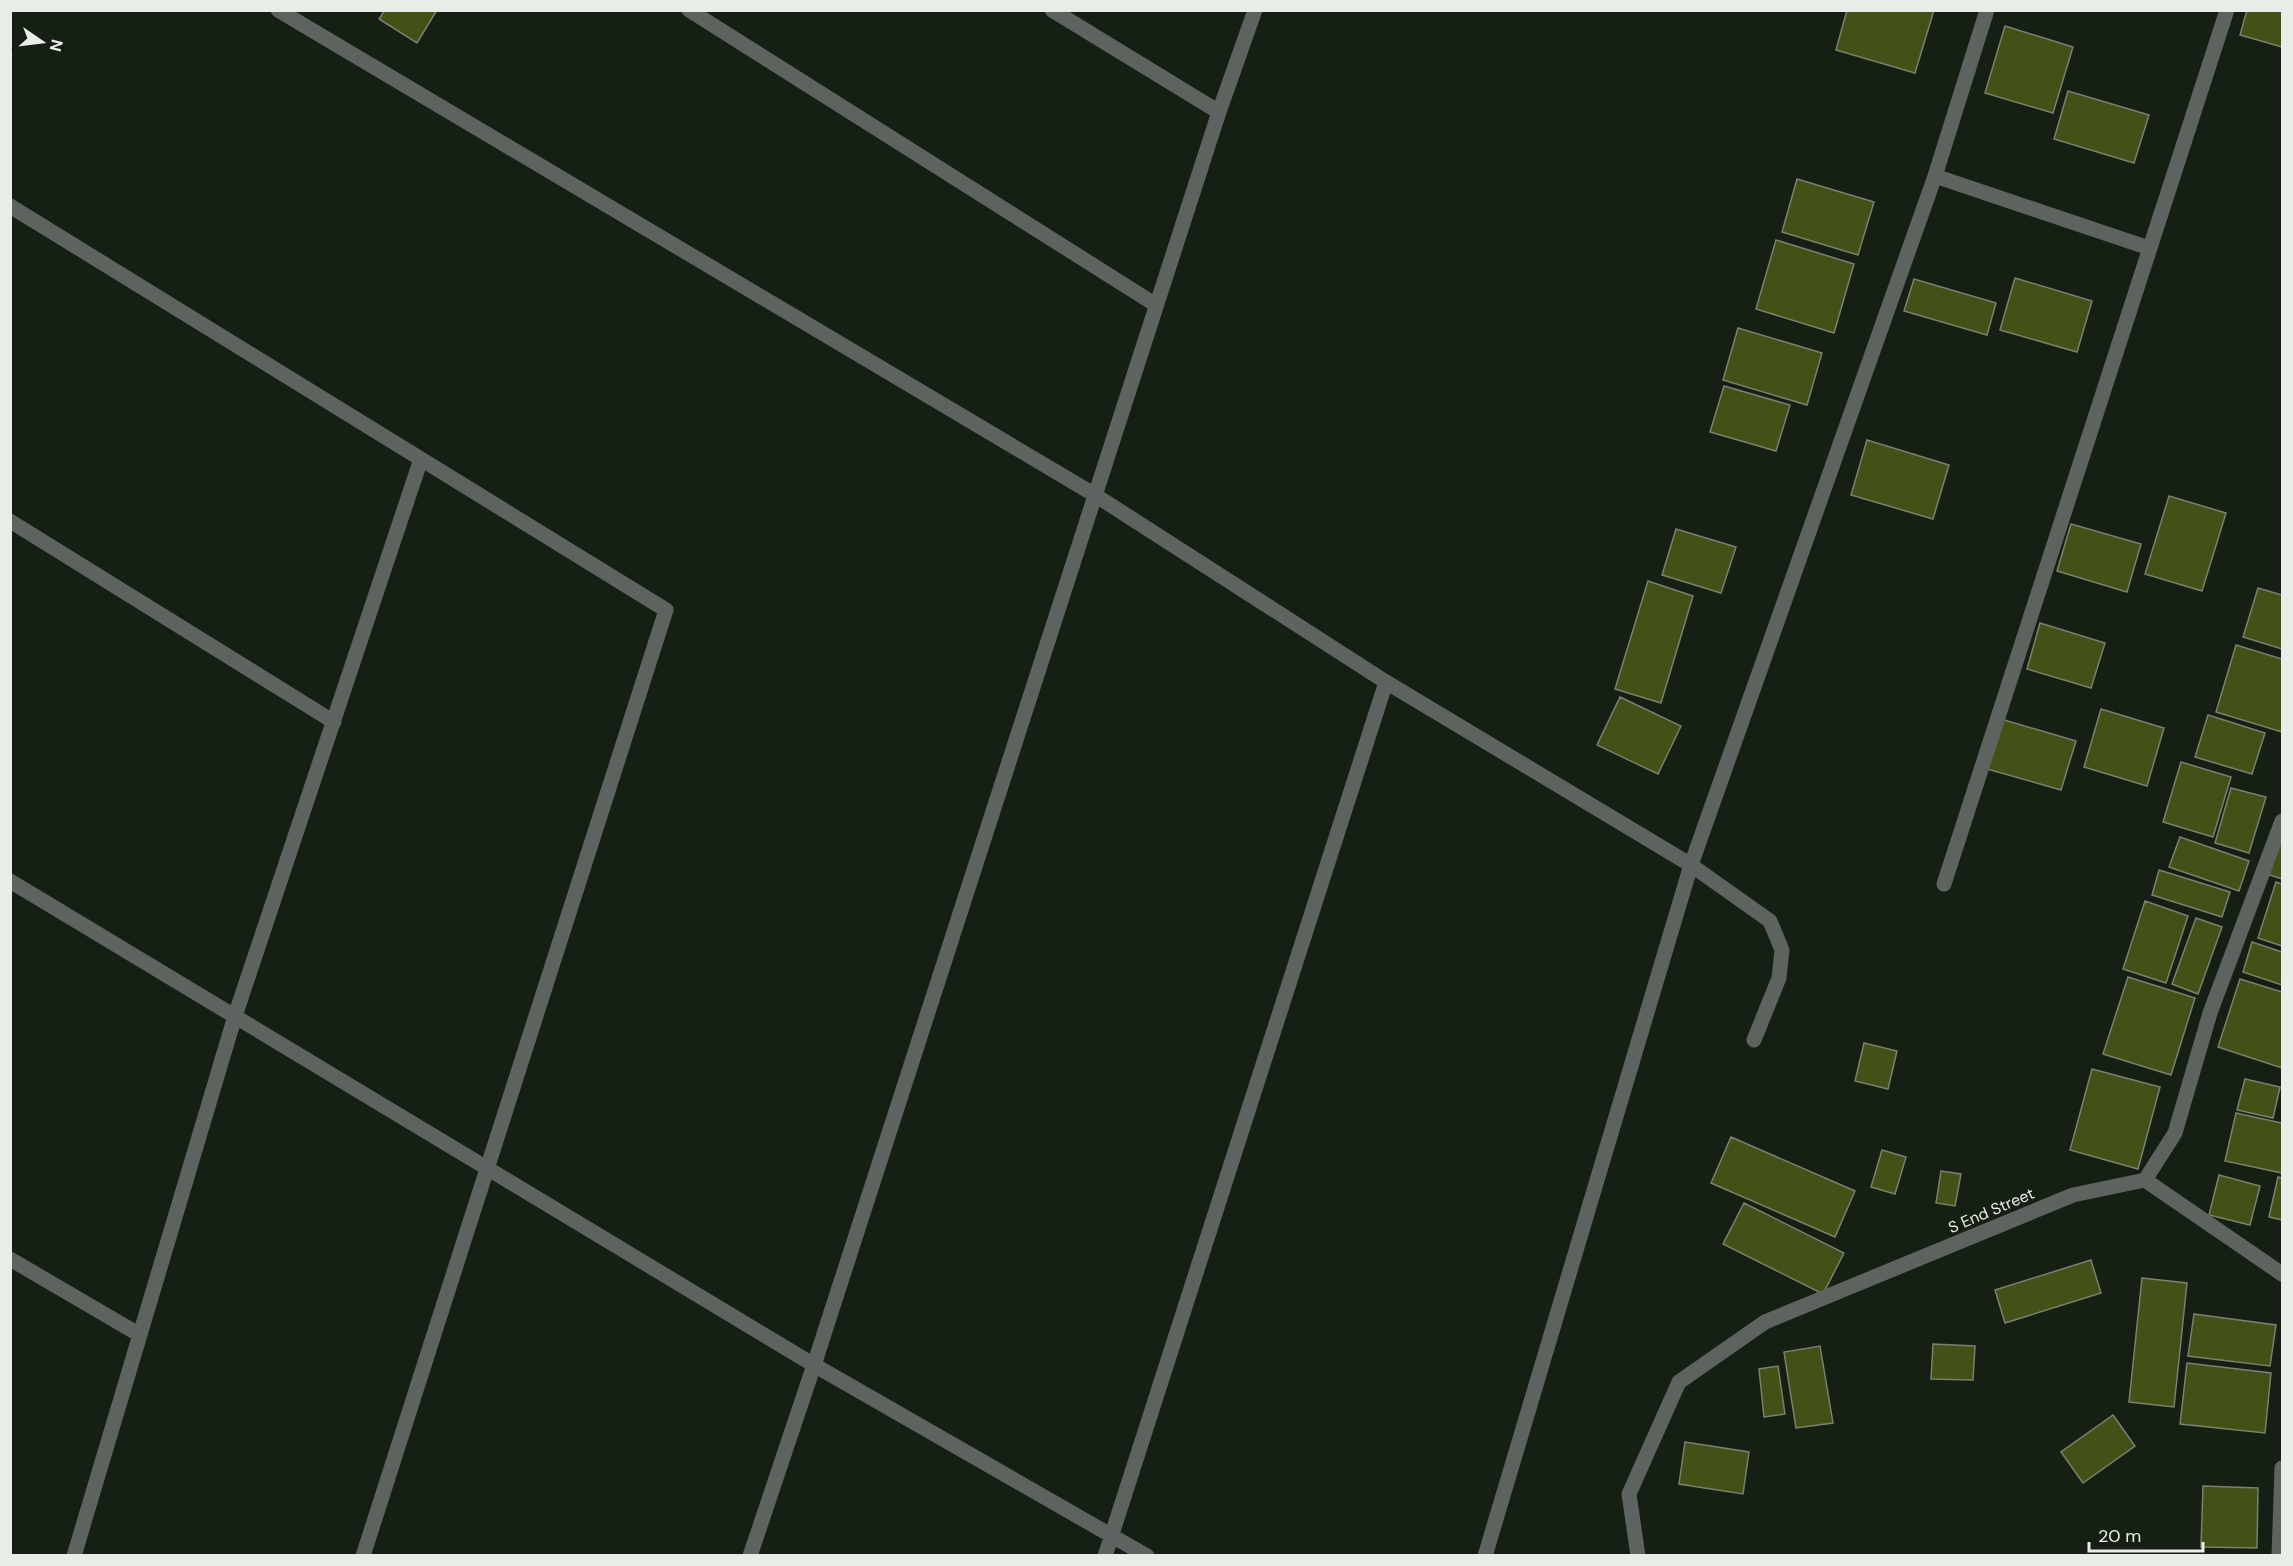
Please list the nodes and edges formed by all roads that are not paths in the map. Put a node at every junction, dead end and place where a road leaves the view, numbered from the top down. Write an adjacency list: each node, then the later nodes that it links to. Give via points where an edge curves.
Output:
1 (278, 10): 13 (street)
2 (689, 10): 11 (street)
3 (1052, 10): 7 (street)
4 (1255, 10): 7 (street)
5 (1987, 10): 8 (street)
6 (2227, 10): 10 (street)
7 (1219, 112): 11 (street)
8 (1935, 176): 10 (street); 18 (street)
9 (10, 206): 12 (street)
10 (2150, 248): 20 (street)
11 (1156, 305): 13 (street)
12 (421, 459): 16 (street); 23 (street, via 666,610)
13 (1095, 495): 15 (street); 28 (street)
14 (10, 521): 16 (street)
15 (1386, 682): 18 (street); 30 (street)
16 (333, 722): 21 (street)
17 (2283, 821): 24 (street, via 2210,1013 2175,1133)
18 (1691, 865): 22 (street, via 1770,921 1782,950 1779,978); 36 (street)
19 (10, 880): 21 (street)
20 (1944, 884)
21 (235, 1016): 23 (street); 27 (street)
22 (1754, 1040)
23 (486, 1168): 28 (street); 32 (street)
24 (2145, 1180): 26 (street); 37 (street, S End Street, via 2073,1195 1765,1323 1679,1382 1629,1494)
25 (10, 1259): 27 (street)
26 (2283, 1274)
27 (140, 1335): 31 (street)
28 (814, 1365): 30 (street); 33 (street)
29 (2283, 1468): 38 (street)
30 (1112, 1535): 34 (street); 35 (street)
31 (75, 1556)
32 (363, 1556)
33 (750, 1556)
34 (1105, 1556)
35 (1147, 1556)
36 (1485, 1556)
37 (1638, 1556)
38 (2279, 1556)

